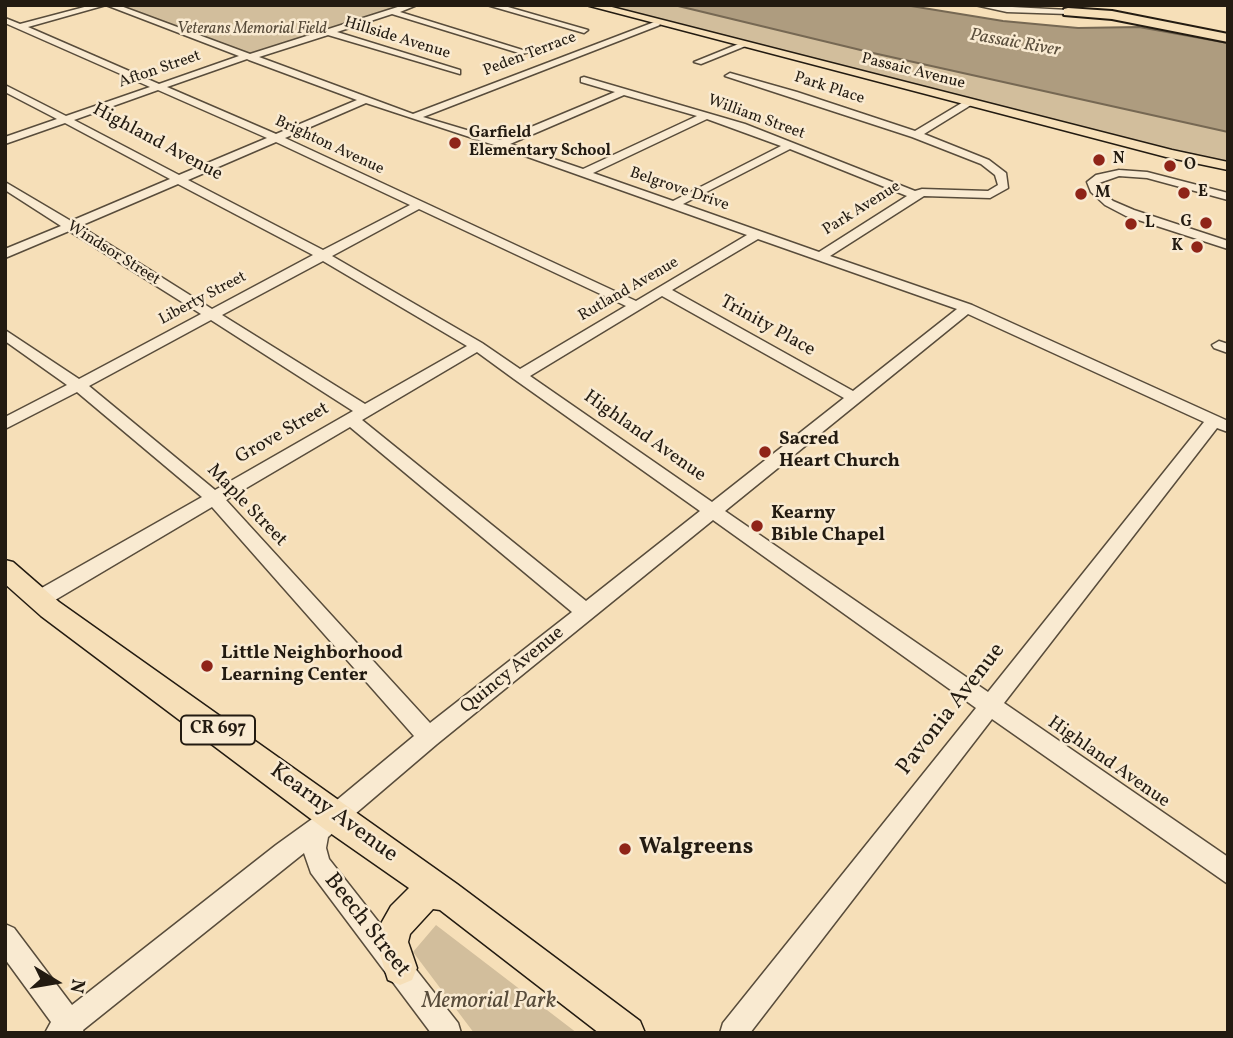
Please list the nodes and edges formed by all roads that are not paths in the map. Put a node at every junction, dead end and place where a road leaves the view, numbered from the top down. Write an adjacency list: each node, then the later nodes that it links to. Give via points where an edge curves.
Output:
1 (102, 5): 13 (street)
2 (110, 5): 20 (street, Belgrove Drive)
3 (414, 5): 9 (street, Afton Street)
4 (491, 5): 15 (street)
5 (591, 5): 12 (main road, Passaic Avenue)
6 (979, 5): 10 (street)
7 (1096, 5): 17 (highway)
8 (1115, 5): 17 (highway)
9 (392, 12): 16 (street, Afton Street); 19 (street)
10 (1068, 12): 17 (highway)
11 (5, 19): 13 (street, Brighton Avenue)
12 (657, 23): 18 (main road, Passaic Avenue); 31 (street, Peden Terrace)
13 (21, 26): 14 (street); 25 (street, Brighton Avenue)
14 (5, 30)
15 (584, 30)
16 (328, 32): 20 (street, Afton Street); 22 (street, Hillside Avenue)
17 (1228, 34)
18 (744, 45): 21 (street); 29 (main road, Passaic Avenue)
19 (525, 51)
20 (248, 57): 25 (street, Afton Street); 28 (street, Belgrove Drive)
21 (698, 62)
22 (457, 72)
23 (730, 76): 33 (street, Park Place)
24 (584, 79): 27 (street, William Street)
25 (160, 87): 32 (street, Afton Street); 34 (street, Brighton Avenue)
26 (5, 88): 32 (street, Highland Avenue)
27 (625, 91): 30 (street, William Street); 36 (street)
28 (367, 99): 31 (street, Belgrove Drive); 34 (street)
29 (968, 103): 33 (street); 38 (main road, Passaic Avenue)
30 (705, 116): 37 (street, William Street); 39 (street)
31 (413, 117): 36 (street, Belgrove Drive)
32 (67, 120): 35 (street, Afton Street); 40 (street, Highland Avenue)
33 (916, 135): 42 (street, Park Avenue, via 985,162 999,173 1004,186 990,195 934,191)
34 (276, 138): 40 (street); 44 (street, Brighton Avenue)
35 (5, 141)
36 (500, 144): 39 (street, Belgrove Drive)
37 (788, 146): 42 (street, William Street); 45 (street)
38 (1228, 166)
39 (584, 173): 45 (street, Belgrove Drive)
40 (181, 179): 46 (street); 50 (street, Highland Avenue)
41 (5, 186): 46 (street, Windsor Street)
42 (914, 195): 51 (street, Park Avenue)
43 (1228, 197): 48 (street, via 1146,175 1119,173 1093,182 1110,204)
44 (418, 205): 50 (street, Liberty Street); 53 (street, Brighton Avenue)
45 (673, 205): 47 (street, Belgrove Drive)
46 (69, 227): 49 (street); 55 (street, Windsor Street)
47 (757, 234): 51 (street, Belgrove Drive); 52 (street, Rutland Avenue)
48 (1228, 245)
49 (5, 254)
50 (322, 254): 55 (street, Liberty Street); 57 (street, Highland Avenue)
51 (821, 256): 54 (street, Belgrove Drive)
52 (663, 291): 53 (street, Rutland Avenue); 60 (street, Trinity Place)
53 (636, 306): 58 (street, Rutland Avenue)
54 (967, 308): 60 (street, Quincy Avenue); 63 (street, Belgrove Drive)
55 (210, 315): 59 (street, Liberty Street); 61 (street, Windsor Street)
56 (5, 334): 59 (street, Maple Street)
57 (477, 346): 58 (street, Highland Avenue); 61 (street, Grove Street)
58 (519, 376): 65 (street, Highland Avenue)
59 (78, 385): 62 (street, Liberty Street); 64 (street, Maple Street)
60 (853, 397): 65 (street, Quincy Avenue)
61 (358, 415): 64 (street, Grove Street); 68 (street, Windsor Street)
62 (5, 424)
63 (1221, 424): 69 (street, Pavonia Avenue)
64 (214, 498): 67 (street, Grove Street); 70 (street, Maple Street)
65 (712, 510): 68 (street, Quincy Avenue); 69 (street, Highland Avenue)
66 (5, 569): 67 (main road, Kearny Avenue / CR 697)
67 (38, 600): 71 (main road, Kearny Avenue / CR 697)
68 (586, 612): 70 (street, Quincy Avenue)
69 (989, 706): 72 (street, Highland Avenue); 79 (street, Pavonia Avenue)
70 (429, 737): 71 (street, Quincy Avenue)
71 (334, 817): 73 (main road, Kearny Avenue / CR 697); 75 (street, Beech Street, via 317,830 314,848 319,865); 76 (street, Quincy Avenue)
72 (1228, 872)
73 (446, 895): 75 (main road, via 422,897 401,917 392,942); 78 (main road, Kearny Avenue / CR 697)
74 (5, 937): 76 (street)
75 (400, 968): 77 (street, Beech Street)
76 (66, 1030)
77 (448, 1033)
78 (628, 1033)
79 (733, 1033)

